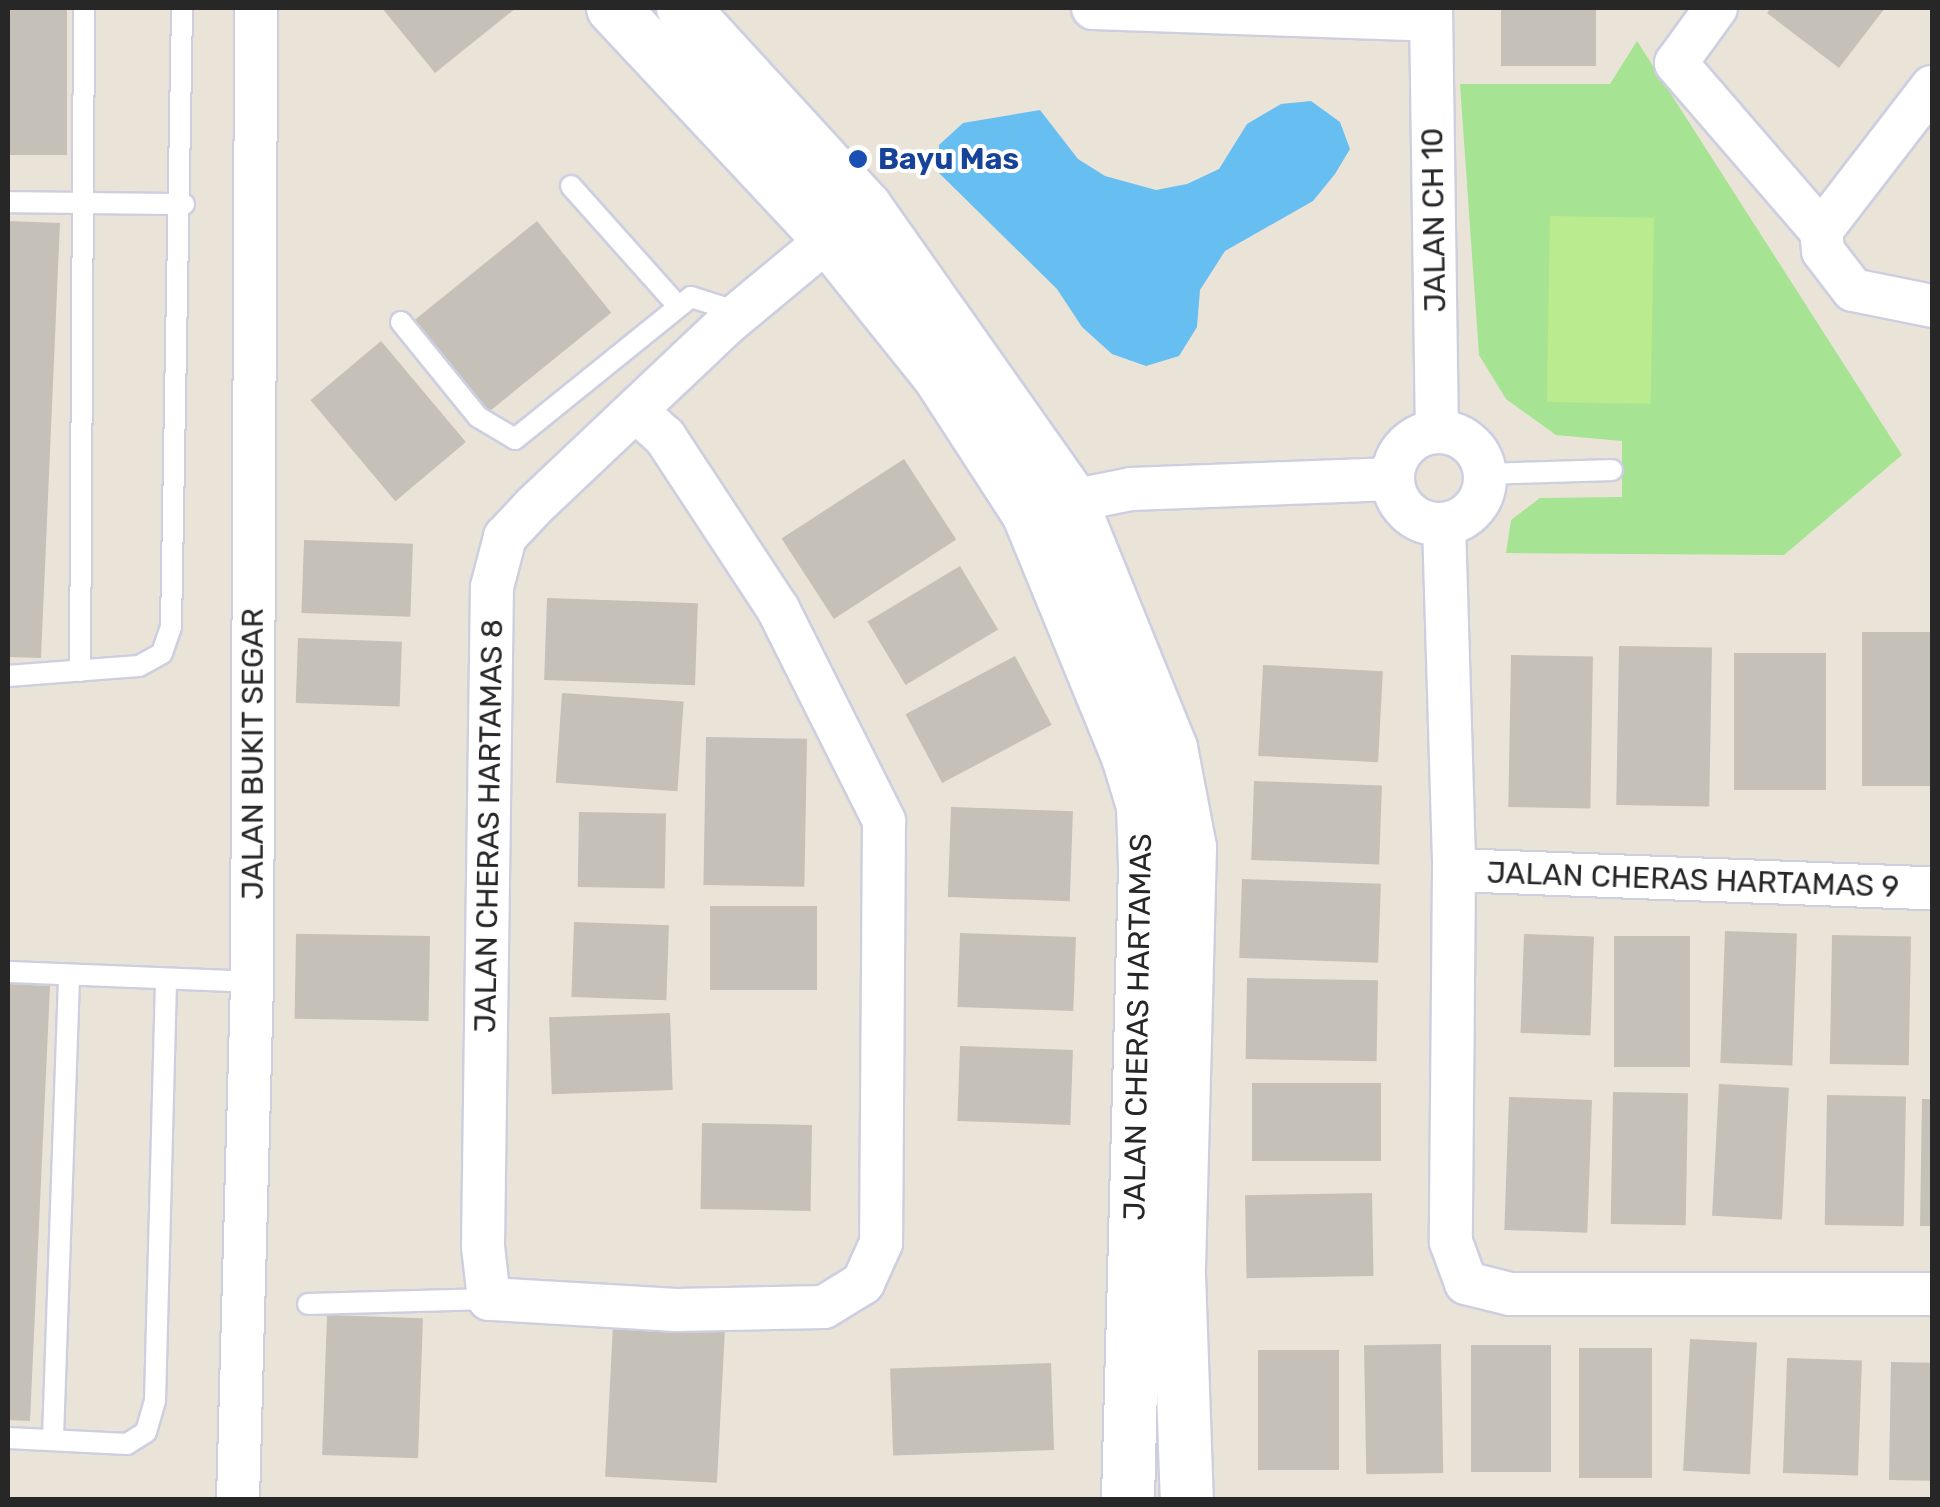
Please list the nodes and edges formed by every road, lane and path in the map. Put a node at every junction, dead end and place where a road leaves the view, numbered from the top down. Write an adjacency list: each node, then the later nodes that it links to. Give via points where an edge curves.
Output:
1 (84, 8): 12 (lane)
2 (182, 8): 13 (lane)
3 (256, 8): 33 (street, JALAN BUKIT SEGAR)
4 (613, 8): 14 (street, JALAN CHERAS HARTAMAS)
5 (682, 8): 14 (street, JALAN CHERAS HARTAMAS)
6 (1093, 8): 8 (street)
7 (1716, 8): 15 (street, via 1676,63)
8 (1431, 14): 21 (street, JALAN CH 10)
9 (1932, 87): 15 (street)
10 (571, 186): 16 (lane)
11 (8, 202): 12 (lane)
12 (77, 203): 13 (lane); 27 (lane)
13 (184, 204): 27 (lane, via 172,627 162,653 139,666)
14 (848, 223): 18 (street, JALAN CHERAS HARTAMAS 8); 25 (street, JALAN CHERAS HARTAMAS)
15 (1821, 230): 17 (street, via 1823,251 1852,290)
16 (676, 305): 18 (lane, via 691,297); 19 (lane, via 515,439 478,418)
17 (1932, 306)
18 (741, 313): 20 (street, JALAN CHERAS HARTAMAS 8)
19 (400, 322)
20 (636, 411): 36 (street, JALAN CHERAS HARTAMAS 8, via 505,537 492,586 483,1246); 36 (street, via 665,438 778,608 884,821 881,1244 863,1283 824,1307 676,1310)
21 (1437, 432): 23 (street, via 1474,448); 24 (street, via 1411,441)
22 (1612, 470): 23 (lane)
23 (1485, 474): 26 (street, via 1479,501)
24 (1393, 479): 25 (street); 26 (street, via 1415,518)
25 (1048, 504): 41 (street, JALAN CHERAS HARTAMAS, via 1142,806); 42 (street, JALAN CHERAS HARTAMAS, via 1171,748 1190,848 1179,1275)
26 (1444, 524): 29 (street, JALAN CHERAS HARTAMAS 9)
27 (80, 671): 28 (lane)
28 (8, 676)
29 (1454, 870): 30 (street, JALAN CHERAS HARTAMAS 9); 35 (street, JALAN CHERAS HARTAMAS 9, via 1451,1242 1466,1283 1510,1294)
30 (1932, 888)
31 (8, 972): 32 (lane)
32 (68, 978): 34 (lane); 38 (lane)
33 (252, 982): 34 (lane); 40 (street, JALAN BUKIT SEGAR)
34 (166, 984): 38 (lane, via 155,1401 146,1432 128,1444)
35 (1932, 1294)
36 (489, 1299): 37 (lane)
37 (308, 1304)
38 (53, 1437): 39 (lane)
39 (8, 1438)
40 (238, 1500)
41 (1128, 1500)
42 (1187, 1500)

